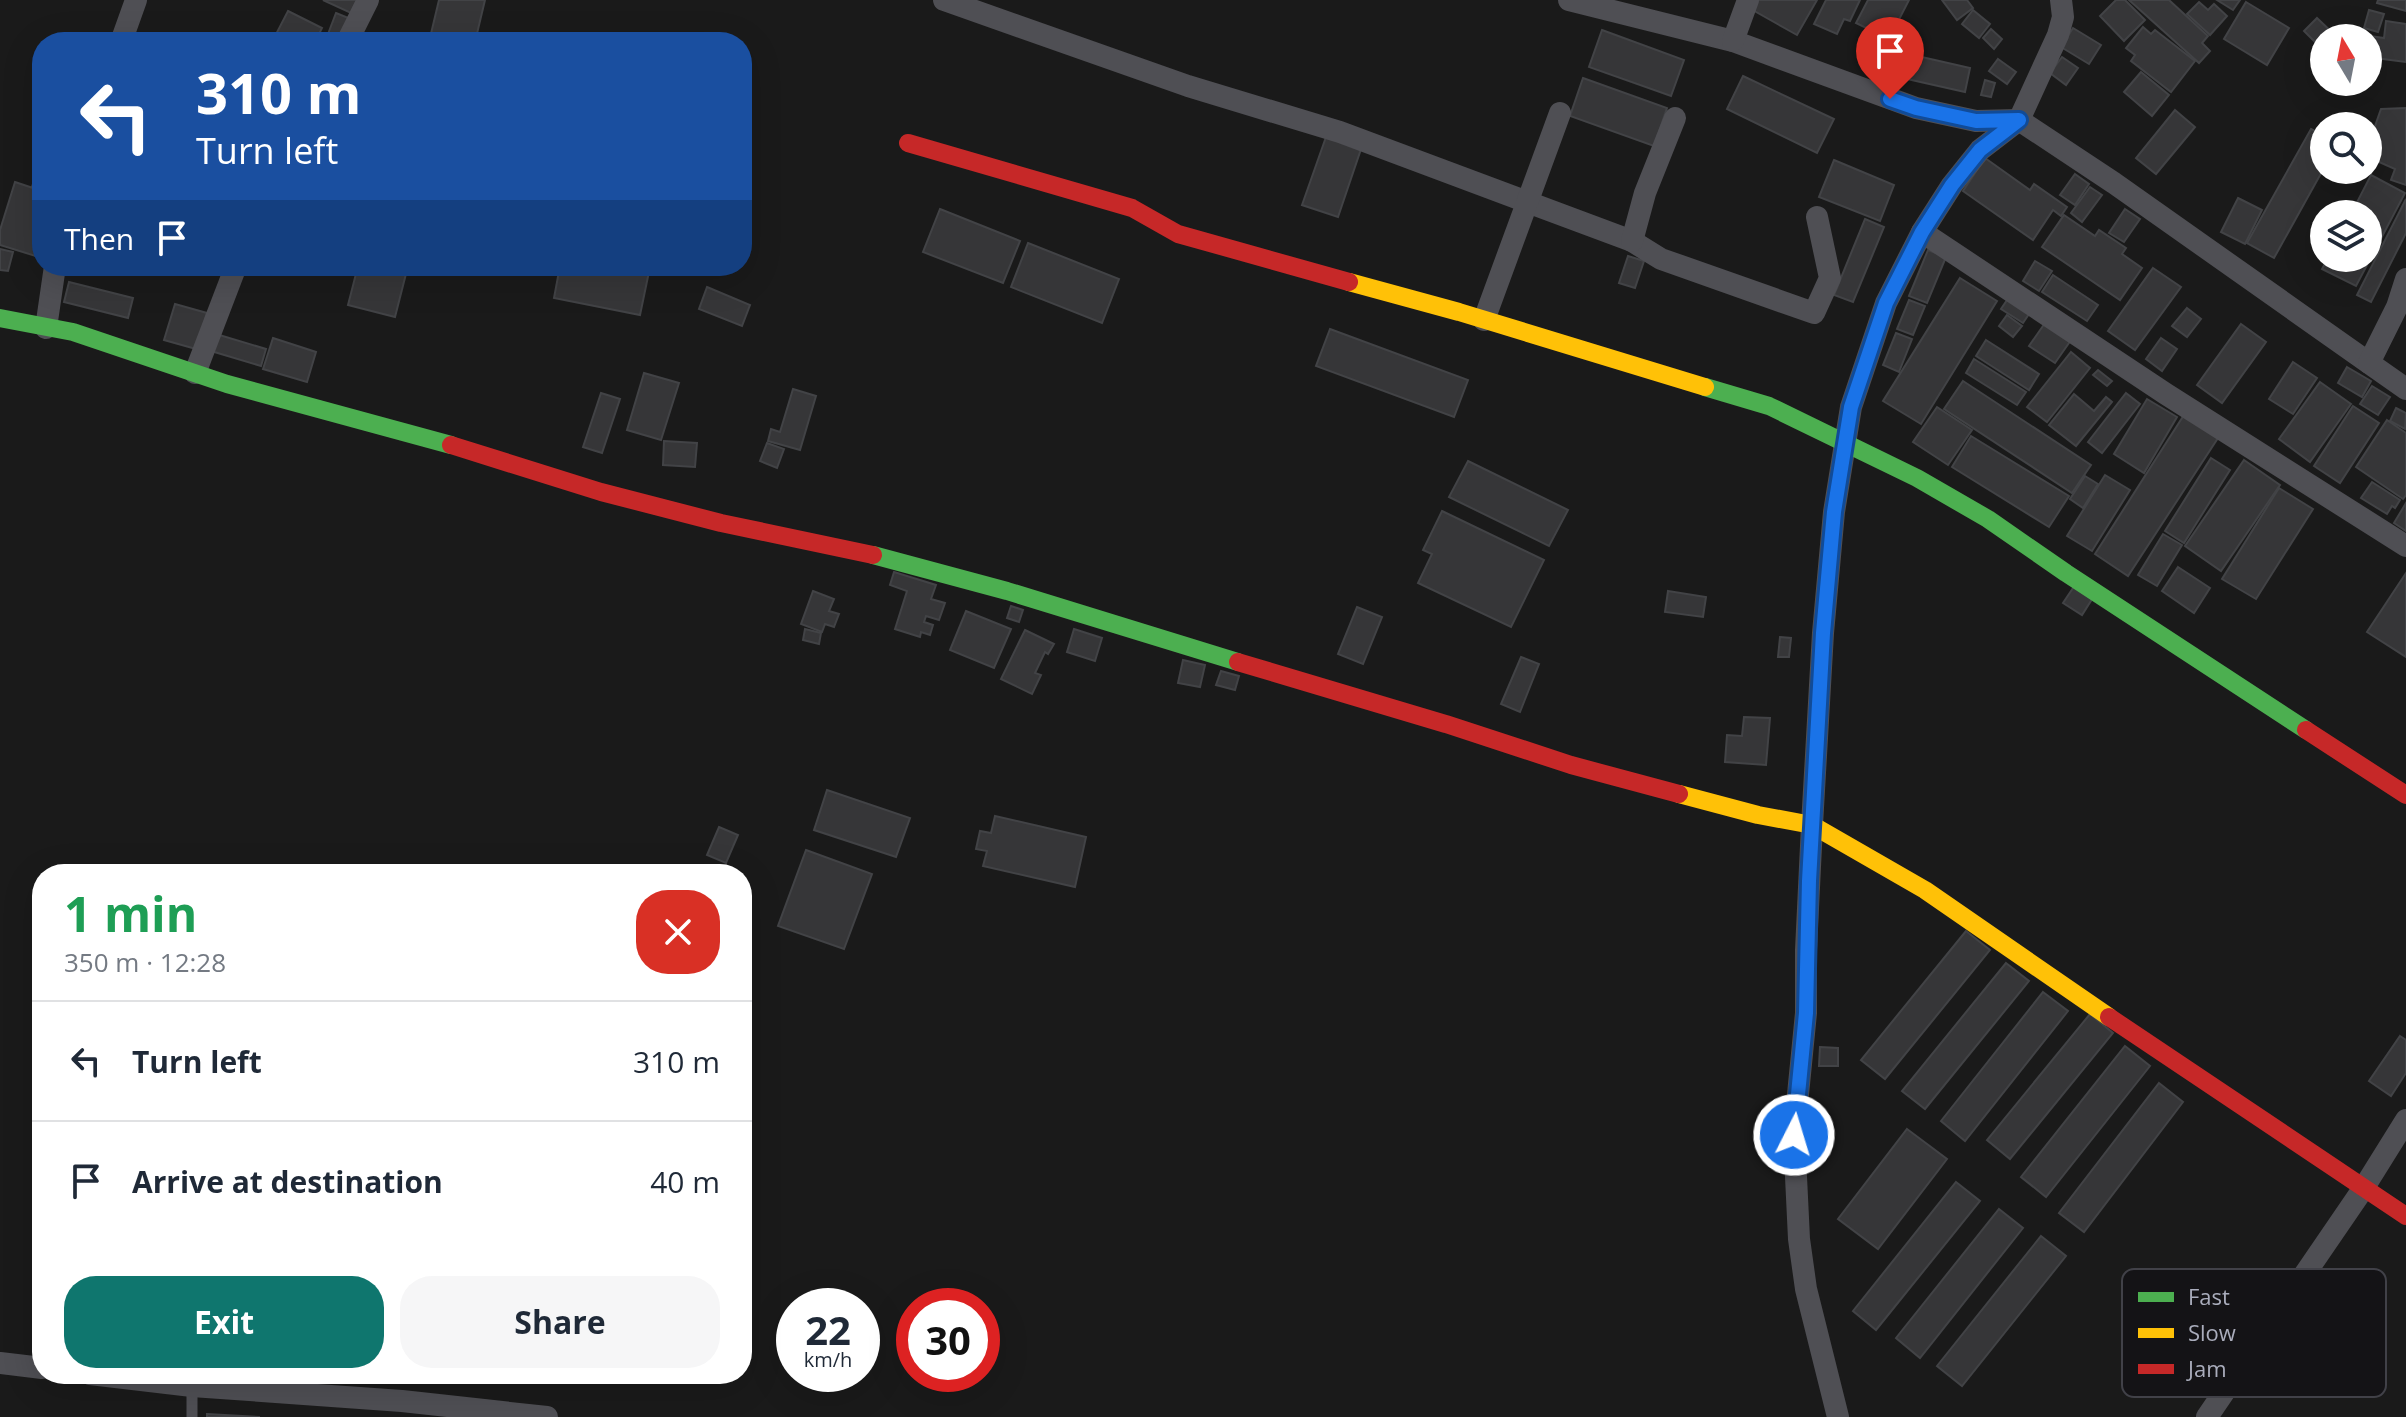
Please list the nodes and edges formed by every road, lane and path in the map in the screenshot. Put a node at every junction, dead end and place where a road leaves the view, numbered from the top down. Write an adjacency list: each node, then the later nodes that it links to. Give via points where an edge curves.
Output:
1 (136, 0): 7 (street)
2 (368, 0): 8 (street)
3 (944, 0): 14 (street, via 1188,86 1340,132)
4 (1569, 0): 9 (street)
5 (1748, 0): 9 (street)
6 (2063, 1): 12 (street, via 2058,35)
7 (125, 32)
8 (352, 32)
9 (1733, 41): 12 (street, via 1916,108 1976,121)
10 (1560, 113): 14 (street)
11 (1675, 118): 17 (street)
12 (2019, 120): 16 (street, via 1980,150); 24 (street)
13 (908, 143): 21 (street, via 1132,208 1178,234)
14 (1527, 203): 17 (street); 21 (street)
15 (1817, 217): 17 (street, via 1830,278 1814,313 1661,259)
16 (1922, 232): 27 (street, via 1886,303 1851,407); 28 (street)
17 (1632, 241)
18 (54, 276): 23 (street)
19 (232, 276): 25 (street)
20 (2406, 279): 24 (street)
21 (1484, 320): 27 (street, via 1769,406)
22 (1, 324): 23 (street)
23 (46, 328): 25 (street)
24 (2369, 363): 26 (street)
25 (195, 373): 30 (street, via 601,492 852,549 1007,591 1571,765)
26 (2406, 389)
27 (1845, 445): 29 (street, via 1988,519); 30 (street, via 1823,633)
28 (2406, 546)
29 (2406, 795)
30 (1812, 825): 32 (street, via 1925,890); 42 (street, via 1806,1013 1794,1135 1806,1289)
31 (2406, 1120): 32 (street)
32 (2363, 1189): 33 (street); 34 (street)
33 (2406, 1216)
34 (2308, 1269)
35 (0, 1363): 36 (street)
36 (32, 1367)
37 (175, 1384): 38 (street)
38 (192, 1386): 40 (lane); 41 (street)
39 (2221, 1397): 43 (street)
40 (192, 1417)
41 (547, 1417)
42 (1838, 1417)
43 (2207, 1417)

